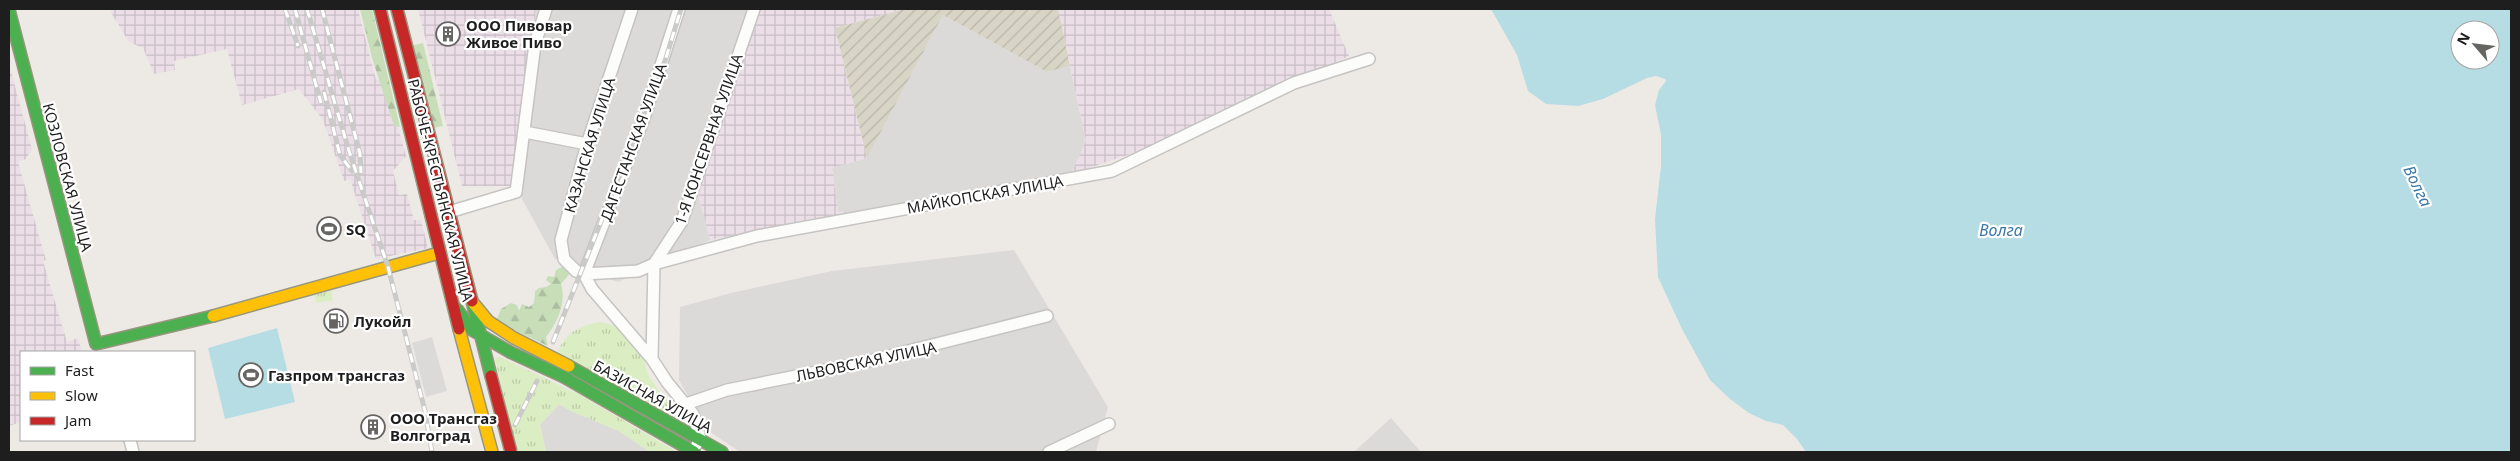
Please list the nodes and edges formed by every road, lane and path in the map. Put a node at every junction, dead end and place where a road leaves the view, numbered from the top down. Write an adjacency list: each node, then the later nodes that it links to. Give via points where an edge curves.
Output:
1 (380, 9): 12 (street, РАБОЧЕ-КРЕСТЬЯНСКАЯ УЛИЦА)
2 (398, 9): 11 (street, РАБОЧЕ-КРЕСТЬЯНСКАЯ УЛИЦА)
3 (546, 9): 9 (street, via 535,44)
4 (632, 9): 10 (street, КАЗАНСКАЯ УЛИЦА)
5 (679, 9): 14 (street, ДАГЕСТАНСКАЯ УЛИЦА, via 644,118)
6 (754, 9): 13 (street, 1-Я КОНСЕРВНАЯ УЛИЦА, via 682,221)
7 (9, 10): 20 (street, КОЗЛОВСКАЯ УЛИЦА)
8 (1369, 59): 13 (street, МАЙКОПСКАЯ УЛИЦА, via 1294,83 1112,170 757,236)
9 (525, 132): 10 (street); 11 (street, via 516,192)
10 (587, 144): 14 (street, КАЗАНСКАЯ УЛИЦА, via 561,240 564,259)
11 (449, 212): 17 (street, РАБОЧЕ-КРЕСТЬЯНСКАЯ УЛИЦА)
12 (440, 253): 15 (street, РАБОЧЕ-КРЕСТЬЯНСКАЯ УЛИЦА); 20 (street)
13 (654, 264): 14 (street, МАЙКОПСКАЯ УЛИЦА, via 638,271); 23 (street)
14 (584, 274): 23 (street, via 592,289)
15 (454, 306): 17 (street); 19 (street, РАБОЧЕ-КРЕСТЬЯНСКАЯ УЛИЦА)
16 (1047, 316): 24 (street, ЛЬВОВСКАЯ УЛИЦА, via 861,363 727,390)
17 (478, 323): 18 (street, РАБОЧЕ-КРЕСТЬЯНСКАЯ УЛИЦА); 19 (street); 26 (street, БАЗИСНАЯ УЛИЦА, bridge, via 570,366)
18 (480, 335): 21 (street, БАЗИСНАЯ УЛИЦА); 22 (street, РАБОЧЕ-КРЕСТЬЯНСКАЯ УЛИЦА)
19 (463, 338): 27 (street, РАБОЧЕ-КРЕСТЬЯНСКАЯ УЛИЦА)
20 (98, 348)
21 (507, 350): 22 (street, via 493,349); 29 (street, БАЗИСНАЯ УЛИЦА, bridge, via 564,378)
22 (486, 358): 28 (street, РАБОЧЕ-КРЕСТЬЯНСКАЯ УЛИЦА, bridge)
23 (652, 359): 24 (street)
24 (686, 404): 26 (street, via 693,414)
25 (1110, 424): 31 (street)
26 (700, 438): 29 (street); 30 (street, БАЗИСНАЯ УЛИЦА)
27 (492, 452)
28 (511, 452)
29 (693, 452)
30 (722, 452)
31 (1049, 452)

